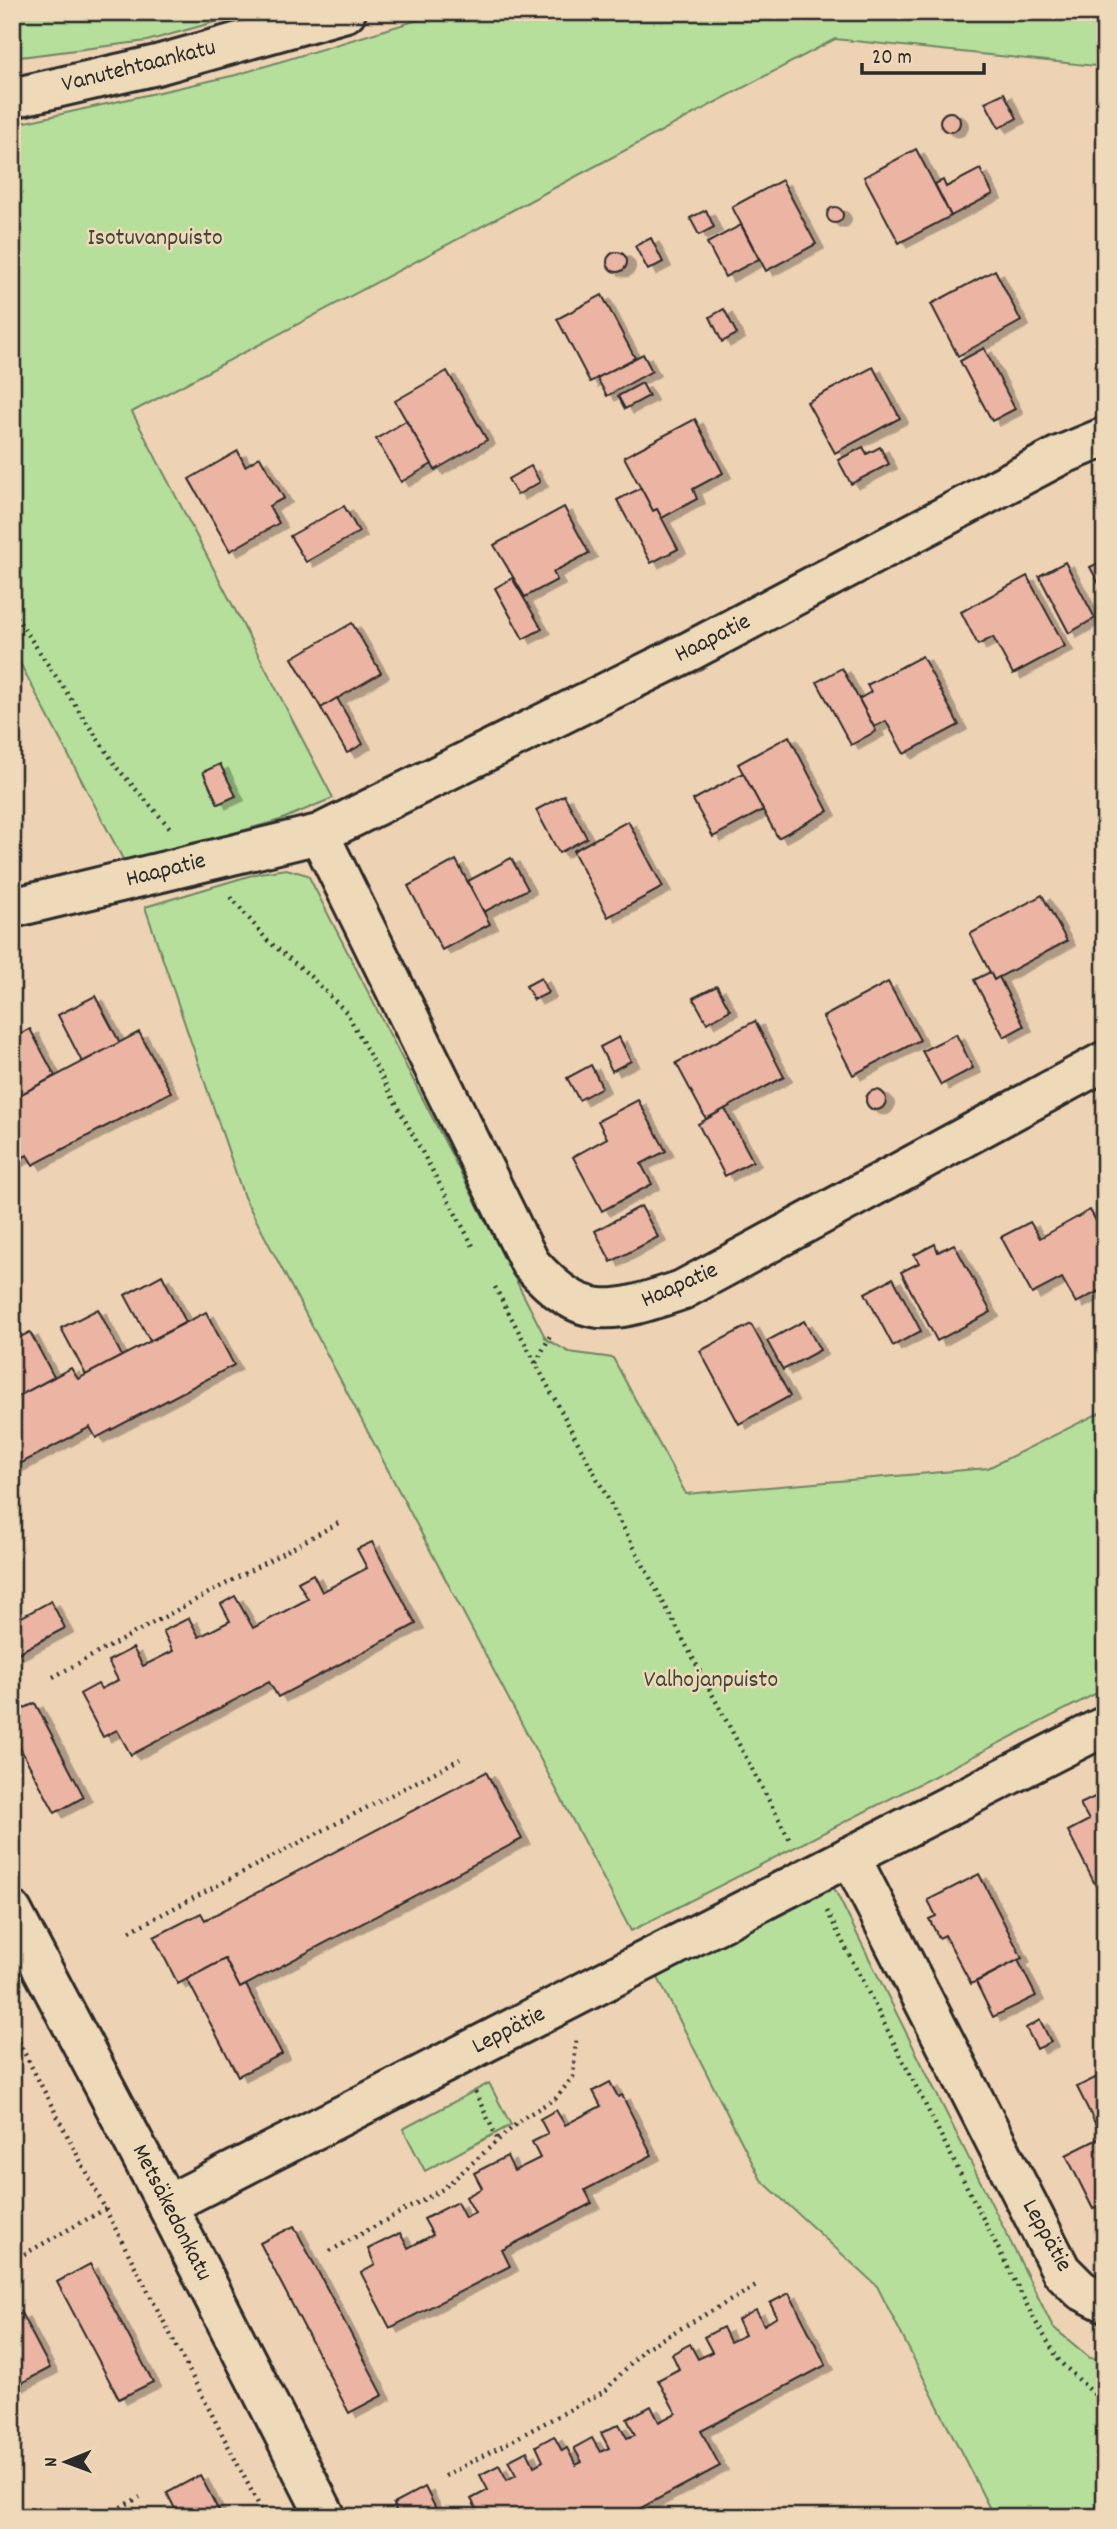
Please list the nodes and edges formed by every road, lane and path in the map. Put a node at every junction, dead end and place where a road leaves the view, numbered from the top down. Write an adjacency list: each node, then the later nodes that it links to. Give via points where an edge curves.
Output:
1 (346, 12): 2 (street, Vanutehtaankatu, via 158,65)
2 (12, 98)
3 (1105, 437): 5 (street, Haapatie, via 1059,456 692,650)
4 (12, 611): 6 (path, via 118,769)
5 (319, 834): 6 (street, Haapatie); 8 (street, Haapatie, via 530,1262 554,1290 588,1309 633,1307 682,1290)
6 (202, 862): 7 (street, Haapatie); 9 (path, via 267,940 347,1013)
7 (12, 908)
8 (1105, 1061)
9 (477, 1254)
10 (490, 1278): 16 (path)
11 (342, 1521): 12 (path)
12 (53, 1677)
13 (1105, 1726): 15 (street, Leppätie)
14 (460, 1759): 18 (path)
15 (850, 1856): 16 (street, Leppätie); 28 (street, Leppätie, via 1061,2270 1080,2290)
16 (809, 1875): 19 (street, Leppätie); 29 (path, via 1034,2319 1060,2362)
17 (12, 1911): 23 (street, Metsäkedonkatu)
18 (130, 1931)
19 (573, 1998): 21 (street, Leppätie); 22 (path, via 577,2052 573,2077 556,2098)
20 (12, 2029): 24 (path)
21 (457, 2057): 22 (path); 23 (street, Leppätie)
22 (498, 2140): 25 (path, via 443,2189)
23 (167, 2205): 34 (street, Metsäkedonkatu)
24 (107, 2208): 26 (path); 33 (path)
25 (330, 2251)
26 (12, 2261)
27 (758, 2285): 30 (path, via 644,2349 604,2391)
28 (1105, 2302)
29 (1105, 2404)
30 (445, 2476)
31 (140, 2497): 32 (path)
32 (102, 2517)
33 (265, 2517)
34 (326, 2517)

